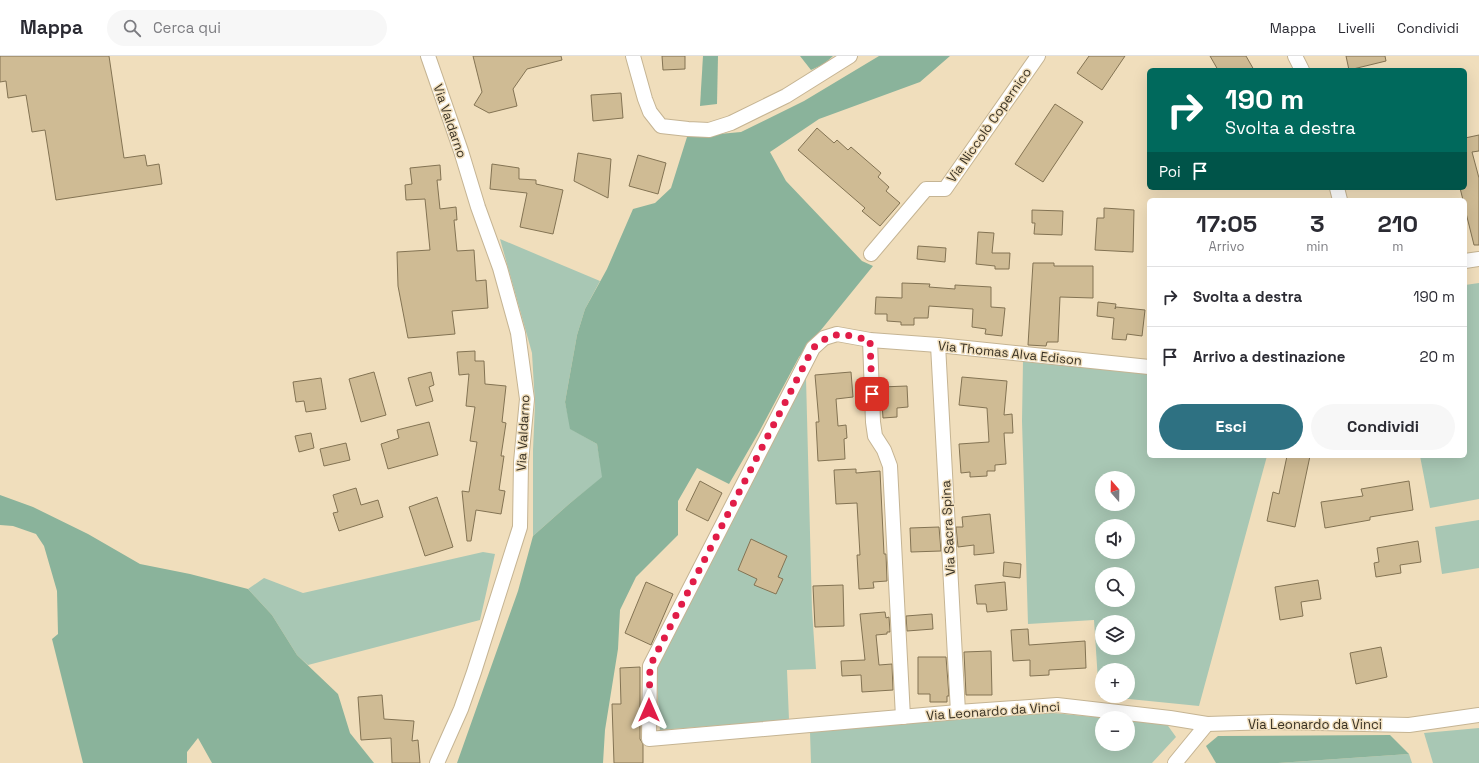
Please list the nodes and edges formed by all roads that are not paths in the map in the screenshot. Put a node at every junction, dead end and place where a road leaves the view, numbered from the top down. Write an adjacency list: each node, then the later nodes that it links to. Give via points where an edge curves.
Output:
1 (428, 56): 17 (street, Via Valdarno, via 500,268 518,333 527,399 521,462 520,527 461,709)
2 (633, 56): 3 (street, via 650,112 661,126 709,130 731,123 786,96)
3 (850, 56)
4 (1038, 56): 7 (street, Via Niccolò Copernico, via 945,189 926,189)
5 (1295, 56): 6 (street)
6 (1301, 68)
7 (872, 254)
8 (1479, 259): 9 (street)
9 (1467, 261)
10 (870, 340): 11 (street, Via Thomas Alva Edison); 15 (street, via 873,422 876,436 890,466); 15 (street, Via Leonardo da Vinci, via 837,334 824,338 813,348 650,666 649,739)
11 (938, 345): 12 (street, Via Thomas Alva Edison); 13 (street, Via Sacra Spina)
12 (1147, 367)
13 (958, 712): 15 (street, Via Leonardo da Vinci); 16 (street, Via Leonardo da Vinci, via 1057,705)
14 (1479, 715): 16 (street, Via Leonardo da Vinci, via 1409,725 1274,722)
15 (904, 717)
16 (1207, 724): 18 (street)
17 (437, 763)
18 (1175, 763)

